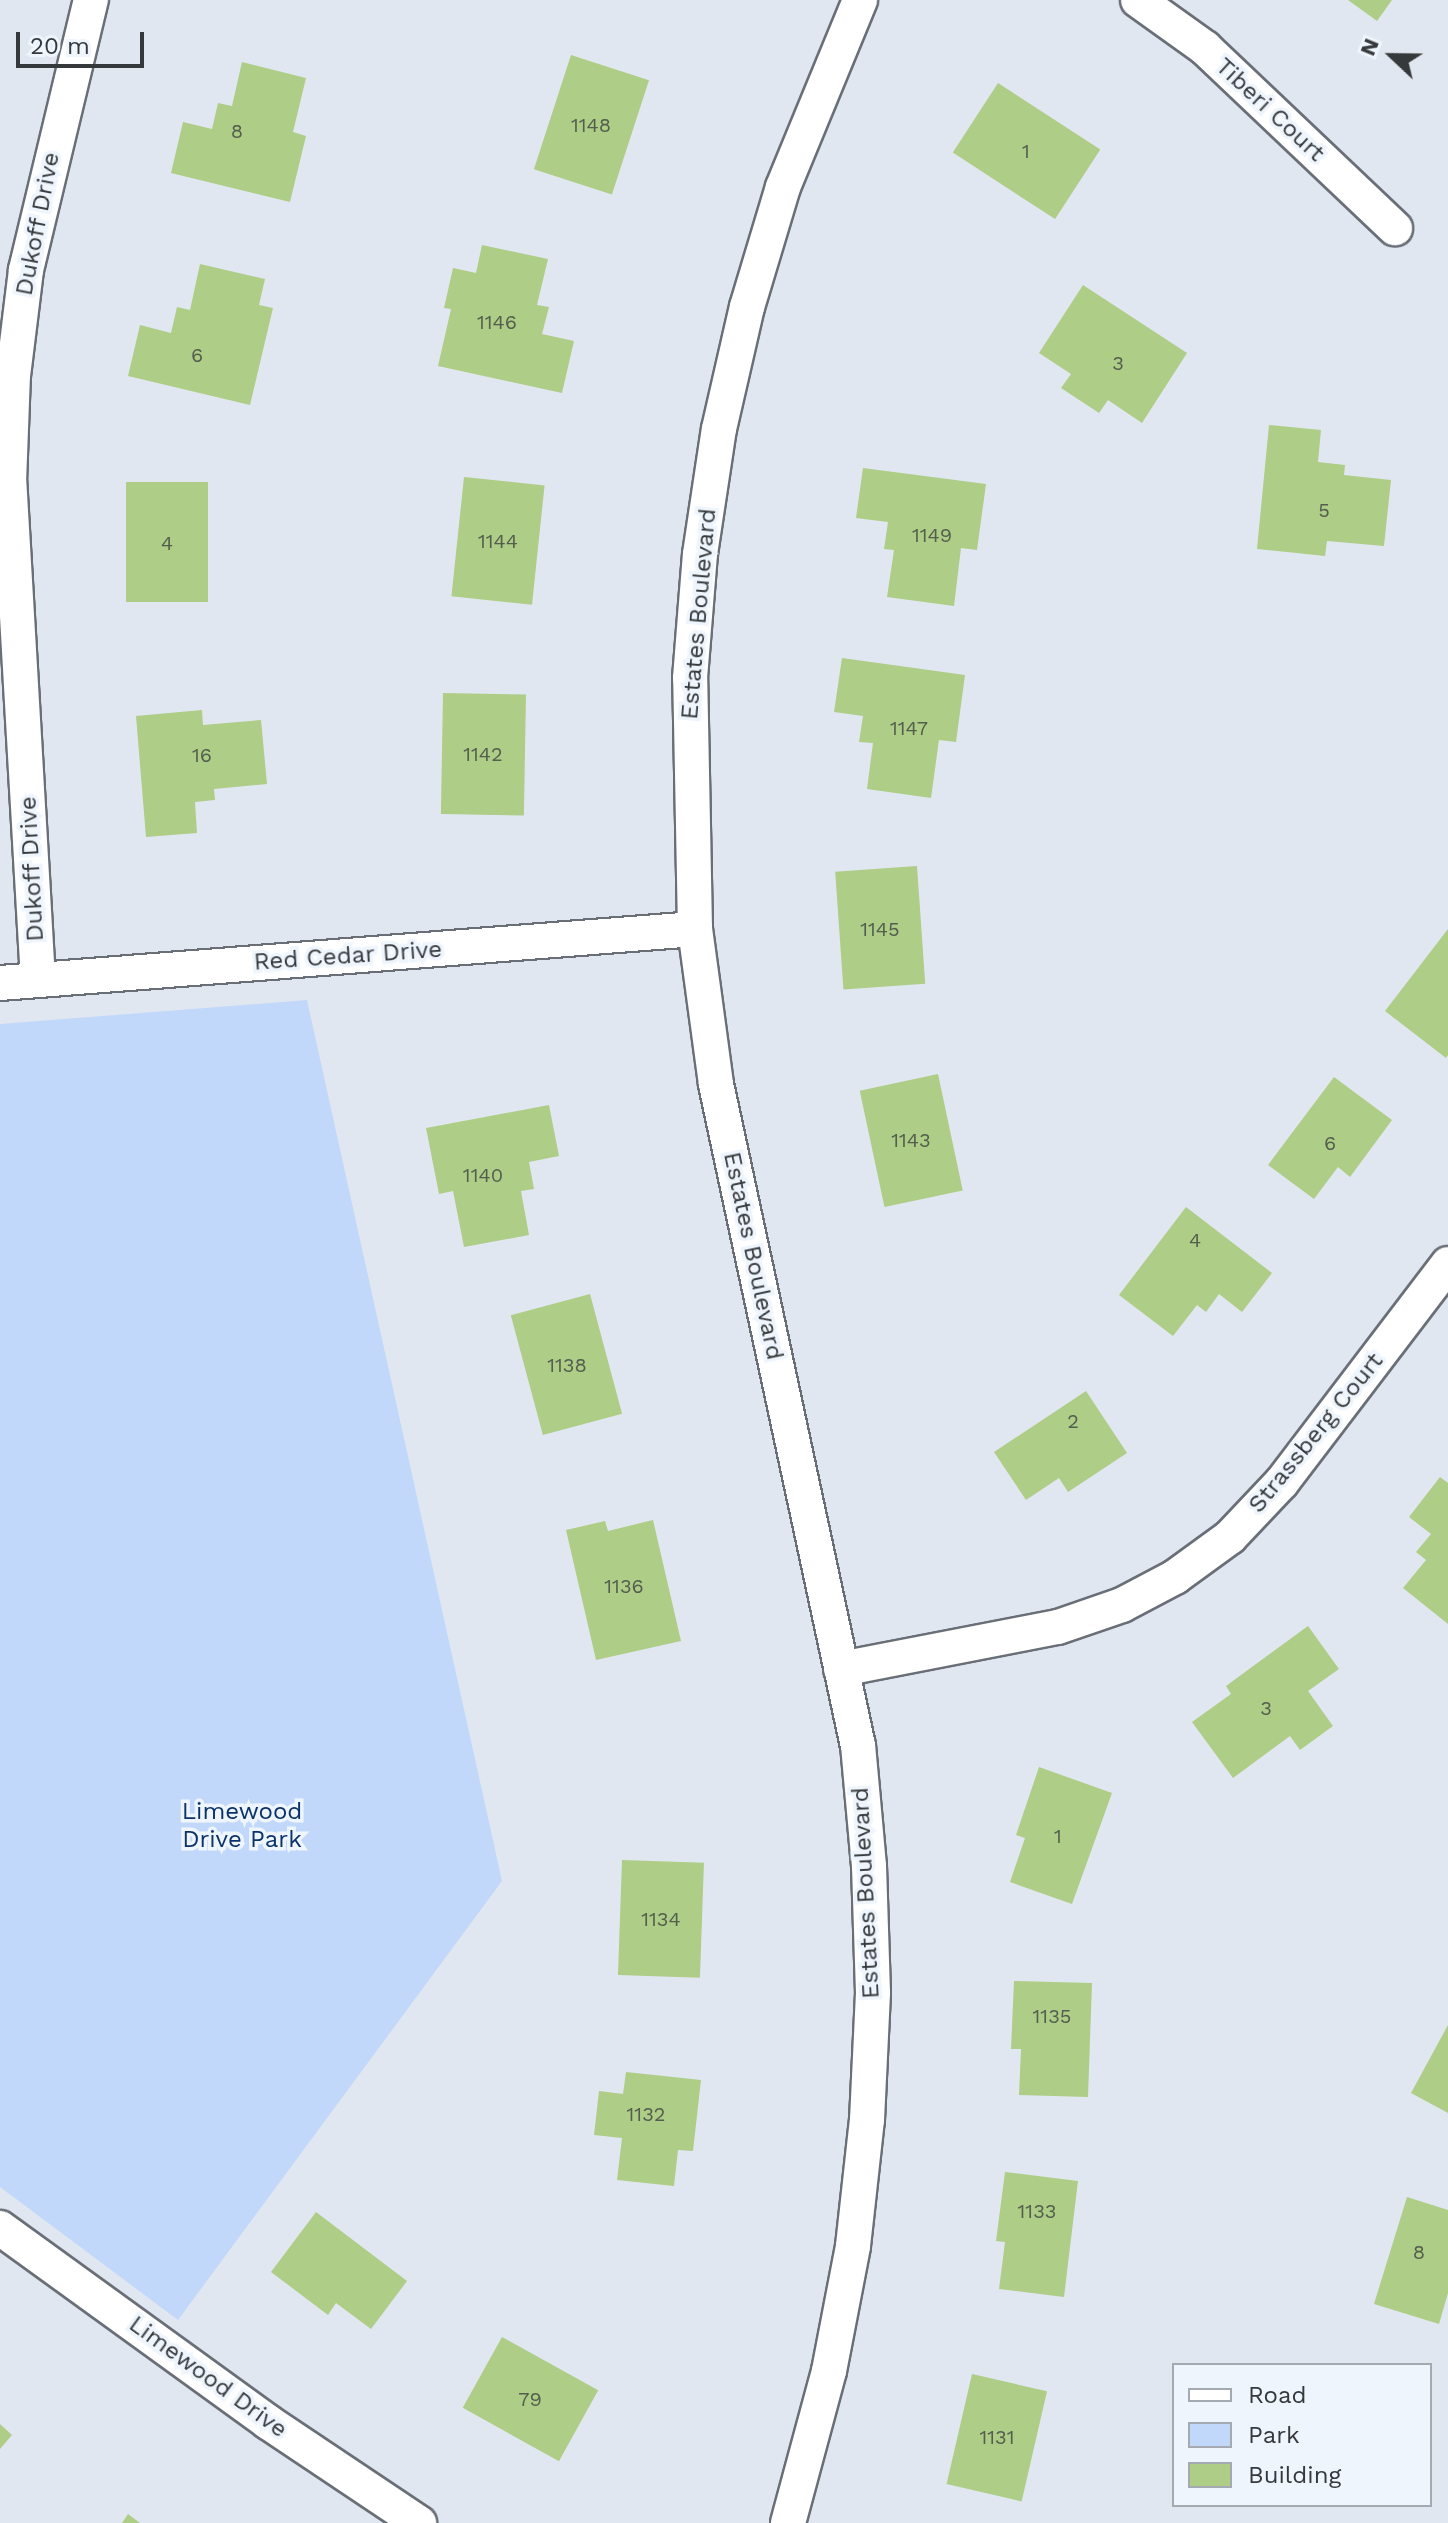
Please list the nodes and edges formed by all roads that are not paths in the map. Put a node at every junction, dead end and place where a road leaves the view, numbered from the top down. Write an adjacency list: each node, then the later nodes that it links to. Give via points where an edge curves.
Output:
1 (91, 0): 6 (street, Dukoff Drive, via 26,270 13,376 9,483)
2 (860, 0): 5 (street, Estates Boulevard, via 783,187 719,429 690,678 688,804)
3 (1138, 0): 4 (street, Tiberi Court, via 1205,48)
4 (1395, 228)
5 (695, 929): 6 (street, Red Cedar Drive); 9 (street, Estates Boulevard, via 716,1084)
6 (38, 980): 7 (street, Red Cedar Drive)
7 (0, 983)
8 (1448, 1264): 9 (street, Strassberg Court, via 1282,1482 1230,1537 1175,1577 1122,1605 1058,1627)
9 (841, 1669): 12 (street, Estates Boulevard, via 858,1746 869,1866 873,1993 867,2120 853,2246 829,2371)
10 (0, 2228): 11 (street, Limewood Drive, via 268,2422)
11 (419, 2523)
12 (788, 2523)

